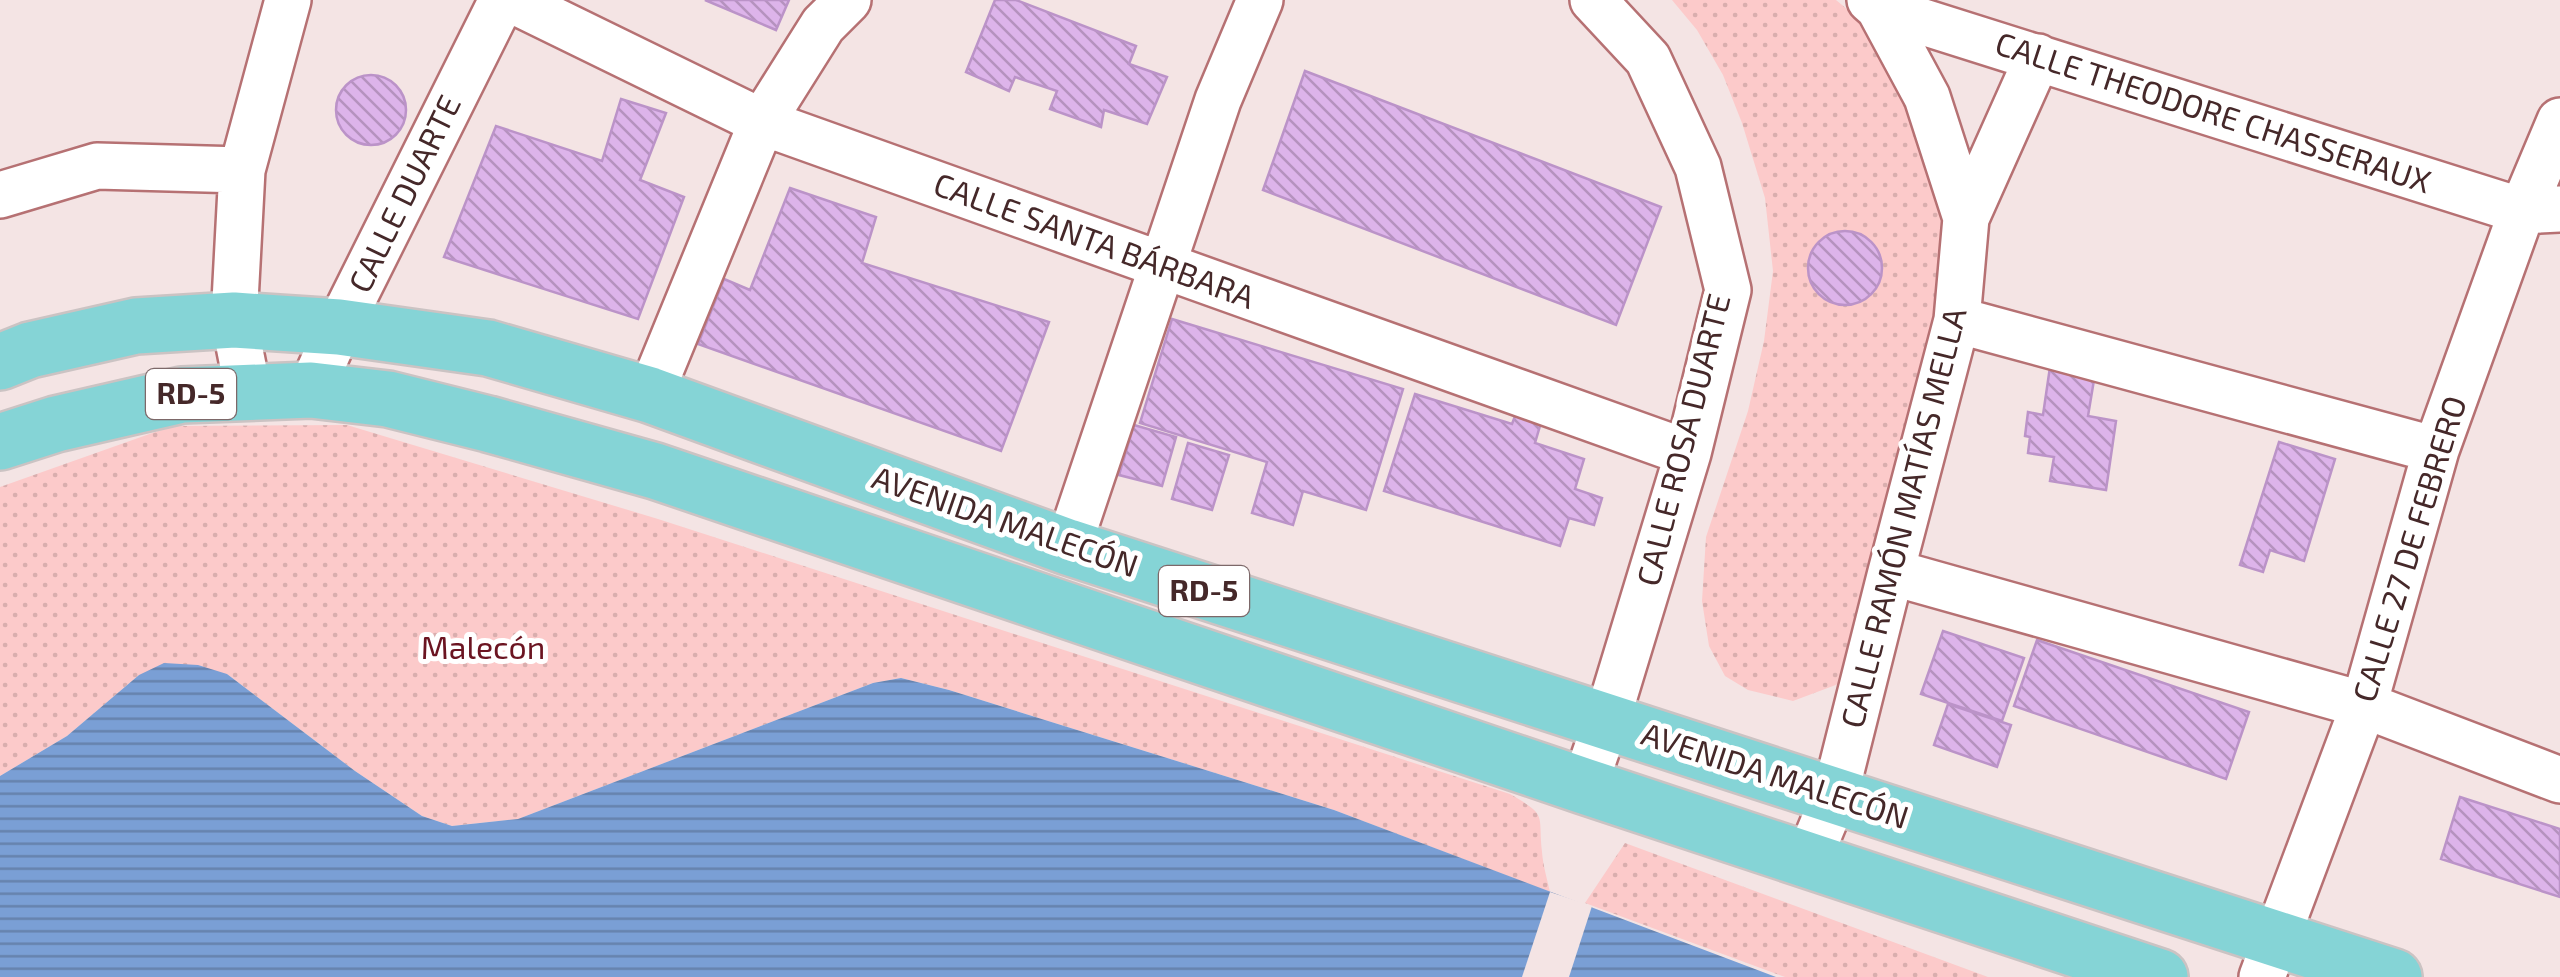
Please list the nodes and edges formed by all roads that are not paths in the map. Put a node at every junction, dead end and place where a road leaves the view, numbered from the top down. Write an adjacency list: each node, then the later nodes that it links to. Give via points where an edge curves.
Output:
1 (288, 0): 11 (street)
2 (502, 0): 18 (street, CALLE DUARTE)
3 (512, 0): 9 (street, CALLE SANTA BÁRBARA)
4 (848, 0): 9 (street, via 823,25)
5 (1260, 0): 15 (street, via 1218,100)
6 (1593, 0): 25 (street, CALLE ROSA DUARTE, via 1648,59 1698,168 1728,290)
7 (1874, 4): 8 (street, CALLE THEODORE CHASSERAUX); 14 (street, CALLE RAMÓN MATÍAS MELLA, via 1926,96)
8 (2038, 56): 13 (street, CALLE THEODORE CHASSERAUX); 14 (street)
9 (762, 122): 15 (street, CALLE SANTA BÁRBARA); 22 (street)
10 (2560, 122): 13 (street, CALLE 27 DE FEBRERO)
11 (242, 170): 12 (street, via 97,166); 16 (street)
12 (0, 195)
13 (2541, 210): 24 (street, CALLE 27 DE FEBRERO)
14 (1966, 218): 17 (street, CALLE RAMÓN MATÍAS MELLA)
15 (1163, 265): 25 (street, CALLE SANTA BÁRBARA); 26 (street)
16 (234, 320): 18 (main road, AVENIDA MALECÓN / RD-5); 19 (main road, AVENIDA MALECÓN / RD-5, via 136,326); 20 (street)
17 (1957, 320): 24 (street); 27 (street, CALLE RAMÓN MATÍAS MELLA)
18 (339, 327): 21 (street, CALLE DUARTE); 22 (main road, AVENIDA MALECÓN / RD-5, via 488,348)
19 (0, 362)
20 (248, 390): 21 (main road, AVENIDA MALECÓN / RD-5); 23 (main road, AVENIDA MALECÓN / RD-5, via 182,394)
21 (311, 390): 31 (main road, AVENIDA MALECÓN / RD-5, via 388,399 634,465)
22 (650, 394): 26 (main road, AVENIDA MALECÓN / RD-5)
23 (0, 442)
24 (2436, 450): 28 (street, CALLE 27 DE FEBRERO)
25 (1688, 453): 29 (street, CALLE ROSA DUARTE)
26 (1068, 547): 29 (main road, AVENIDA MALECÓN / RD-5)
27 (1891, 572): 28 (street); 32 (street, CALLE RAMÓN MATÍAS MELLA)
28 (2364, 706): 30 (street); 34 (street, CALLE 27 DE FEBRERO)
29 (1606, 722): 31 (street, CALLE ROSA DUARTE); 32 (main road, AVENIDA MALECÓN / RD-5)
30 (2560, 780)
31 (1584, 786): 33 (main road, AVENIDA MALECÓN / RD-5)
32 (1836, 795): 33 (street, CALLE RAMÓN MATÍAS MELLA); 34 (main road, AVENIDA MALECÓN / RD-5)
33 (1808, 860): 35 (main road, AVENIDA MALECÓN / RD-5)
34 (2268, 957): 36 (main road, AVENIDA MALECÓN / RD-5)
35 (2160, 977)
36 (2394, 977)

